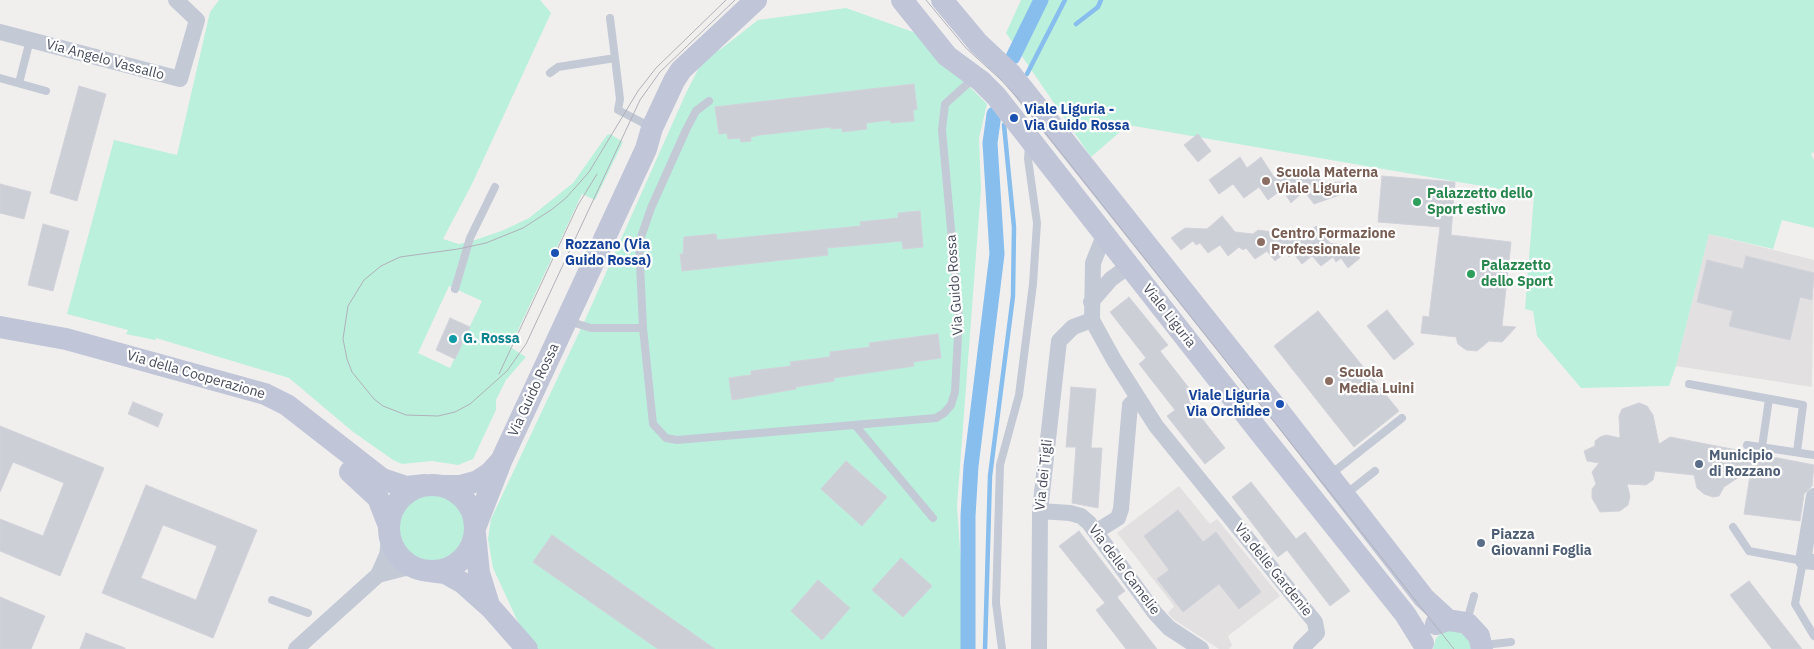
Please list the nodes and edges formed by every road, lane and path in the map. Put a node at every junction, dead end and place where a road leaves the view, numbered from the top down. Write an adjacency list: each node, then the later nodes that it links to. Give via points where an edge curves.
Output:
1 (176, 0): 8 (street, Via Angelo Vassallo, via 197,20 180,79)
2 (763, 0): 4 (street, Via Guido Rossa)
3 (942, 0): 38 (street, Viale Liguria, via 978,43 1011,74)
4 (750, 4): 16 (street, Via Guido Rossa, via 682,70)
5 (903, 4): 11 (street, Viale Liguria, via 947,56)
6 (610, 18): 9 (lane)
7 (0, 32): 8 (street, Via Angelo Vassallo)
8 (30, 40): 13 (lane)
9 (615, 58): 10 (lane, via 558,67); 16 (lane, via 620,99 618,110)
10 (550, 73)
11 (976, 77): 17 (street, Viale Liguria); 31 (lane, Via Guido Rossa, via 945,104 942,130 959,317 955,392 951,405 936,418)
12 (0, 78): 13 (lane)
13 (19, 84): 14 (lane)
14 (46, 91)
15 (710, 101): 26 (lane, Via Guido Rossa, via 696,111 686,130 643,229 639,256)
16 (652, 128): 23 (street, Via Guido Rossa, via 646,149)
17 (1031, 139): 19 (street, Viale Liguria); 62 (lane, via 1028,159 1037,223 1033,284 1019,395 1000,465 996,603)
18 (495, 187): 21 (lane, via 470,238)
19 (1108, 238): 20 (street, Viale Liguria); 22 (street, via 1101,243 1093,263)
20 (1134, 270): 22 (street, via 1122,272 1111,279); 58 (street, Viale Liguria, via 1404,614)
21 (455, 289)
22 (1091, 302): 24 (street)
23 (566, 320): 26 (lane, via 591,328); 36 (street, Via Guido Rossa)
24 (1092, 320): 28 (street); 42 (street, Via dei Tigli, via 1073,326 1059,341)
25 (0, 327): 39 (street, Via della Cooperazione, via 66,339 264,394 287,405 382,479 406,487); 45 (street, Via della Cooperazione, via 70,352 268,410 367,486 382,504)
26 (643, 328): 31 (lane, Via Guido Rossa, via 653,424 666,438 677,440)
27 (1689, 384): 29 (lane)
28 (1137, 398): 47 (street, via 1130,405 1121,509 1118,518); 65 (street, Via delle Gardenie, via 1156,426 1315,622 1317,634)
29 (1769, 399): 33 (lane); 34 (lane, via 1804,405)
30 (1402, 418): 38 (lane)
31 (855, 425): 43 (lane)
32 (1747, 445): 33 (lane)
33 (1762, 447): 34 (lane)
34 (1797, 452): 35 (lane)
35 (1814, 455)
36 (502, 459): 39 (street, Via Guido Rossa, via 478,481 460,486); 46 (street, Via Guido Rossa)
37 (1375, 471): 40 (lane)
38 (1330, 476): 40 (street, Viale Liguria)
39 (433, 486): 45 (street, via 411,490 400,499 392,511); 46 (street, via 455,491 466,501 473,514)
40 (1344, 495): 55 (street, Viale Liguria, via 1424,598)
41 (1814, 496): 48 (street)
42 (1040, 510): 47 (street, Via delle Camelie, via 1081,516); 63 (street, Via dei Tigli)
43 (933, 518)
44 (1733, 526): 48 (lane, via 1749,550)
45 (390, 529): 49 (street, via 393,545 400,556); 50 (street, via 387,555)
46 (475, 531): 49 (street, via 470,549 459,561 444,569); 53 (street, Via Guido Rossa, via 479,572)
47 (1097, 532): 64 (street, Via delle Camelie, via 1155,613 1169,628)
48 (1809, 561): 56 (lane, via 1795,604)
49 (425, 570): 50 (street, via 405,568); 53 (street, Via Guido Rossa, via 456,578)
50 (378, 575): 60 (street)
51 (1474, 596): 55 (lane, via 1468,611)
52 (272, 600): 54 (lane)
53 (491, 608): 61 (street, Via Guido Rossa)
54 (308, 613)
55 (1457, 621): 58 (street, via 1432,628); 59 (street, Viale Liguria, via 1474,628)
56 (1814, 636)
57 (1512, 642): 59 (lane)
58 (1422, 647)
59 (1482, 647)
60 (296, 649)
61 (527, 649)
62 (1002, 649)
63 (1039, 649)
64 (1201, 649)
65 (1301, 649)

